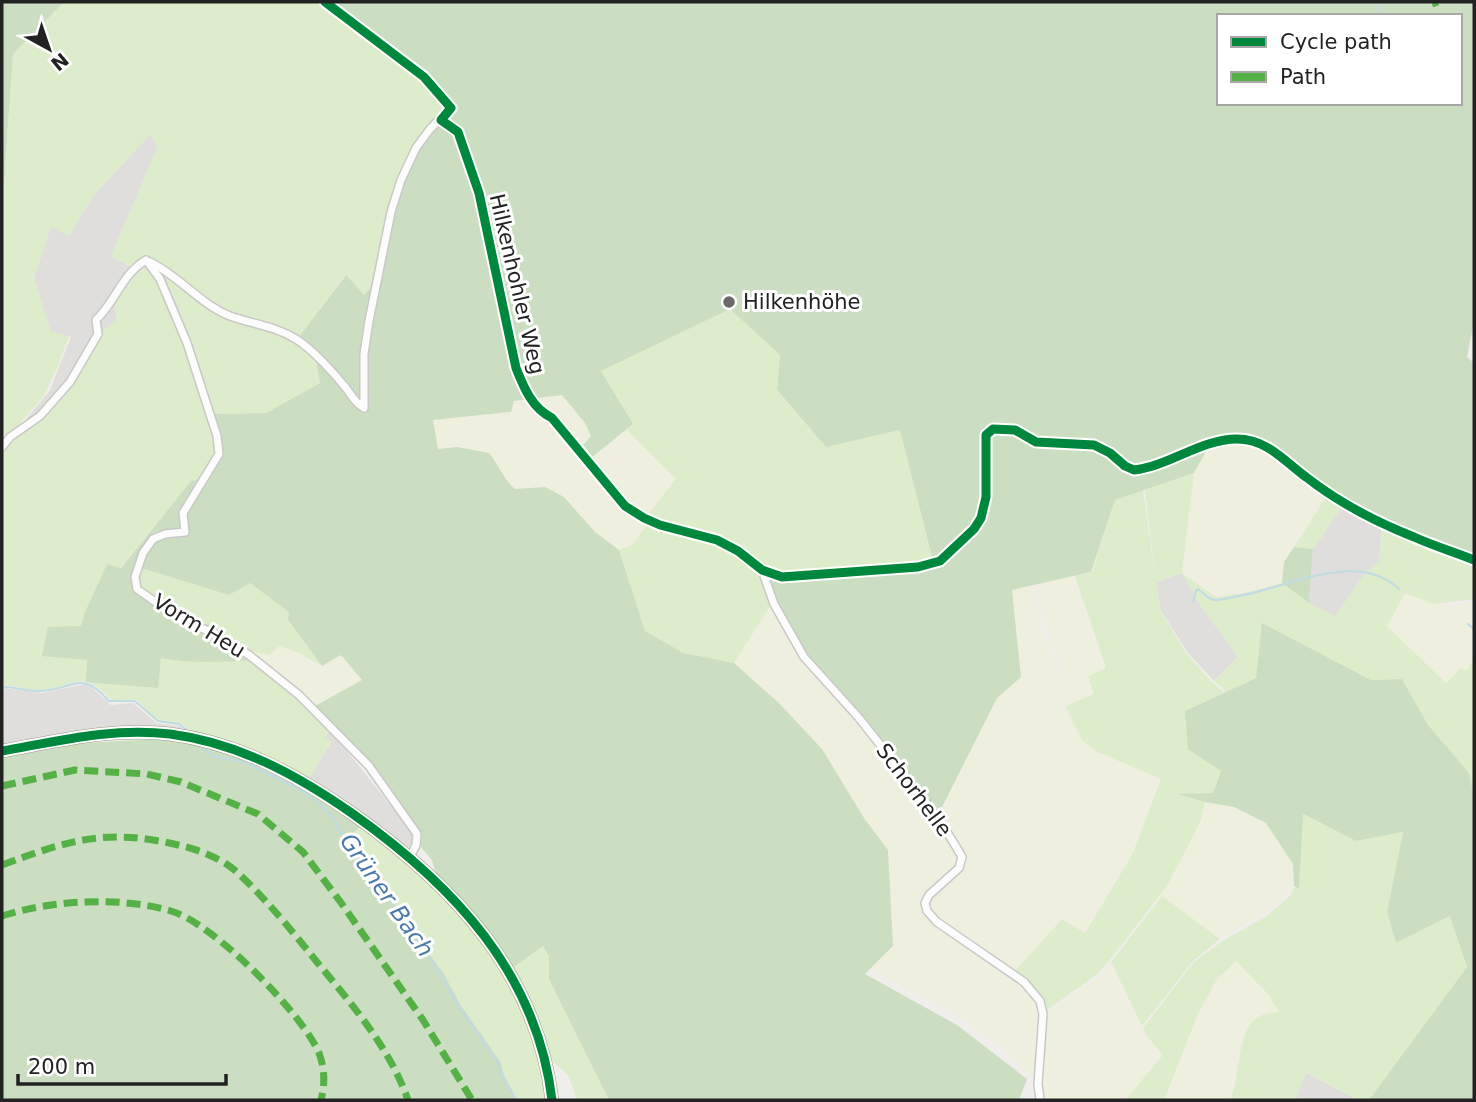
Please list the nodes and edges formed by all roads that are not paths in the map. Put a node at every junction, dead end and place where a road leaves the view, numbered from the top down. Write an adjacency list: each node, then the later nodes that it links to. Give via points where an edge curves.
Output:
1 (452, 108): 2 (street)
2 (441, 120): 3 (street, via 416,148 391,212 364,354 364,408 298,340 262,323 230,316); 6 (street, Hilkenhohler Weg, via 458,132 479,193 516,368 525,391 625,506 660,525 717,540)
3 (146, 260): 4 (street, via 132,268 96,320 98,334 70,382 40,416); 8 (street, Vorm Heu, via 160,279 187,344 219,454 183,513 185,532 165,534 143,553 135,577 137,589 181,620 214,633 249,655 313,708 369,766 417,834)
4 (2, 447)
5 (1474, 560): 6 (street, Hilkenhohler Weg, via 1371,519 1257,442 1213,443 1134,470 1094,445 1036,442 1015,430 993,429 986,435 986,497 981,518 940,561 918,568 804,577 782,578)
6 (762, 570): 10 (street, Schorhelle, via 798,649 939,818 958,850 961,864 929,895 927,912 1024,982 1040,1001)
7 (2, 751): 8 (main road, via 128,732 207,741 285,771)
8 (410, 857): 9 (main road, via 477,925 511,976 540,1038)
9 (551, 1100)
10 (1040, 1100)

